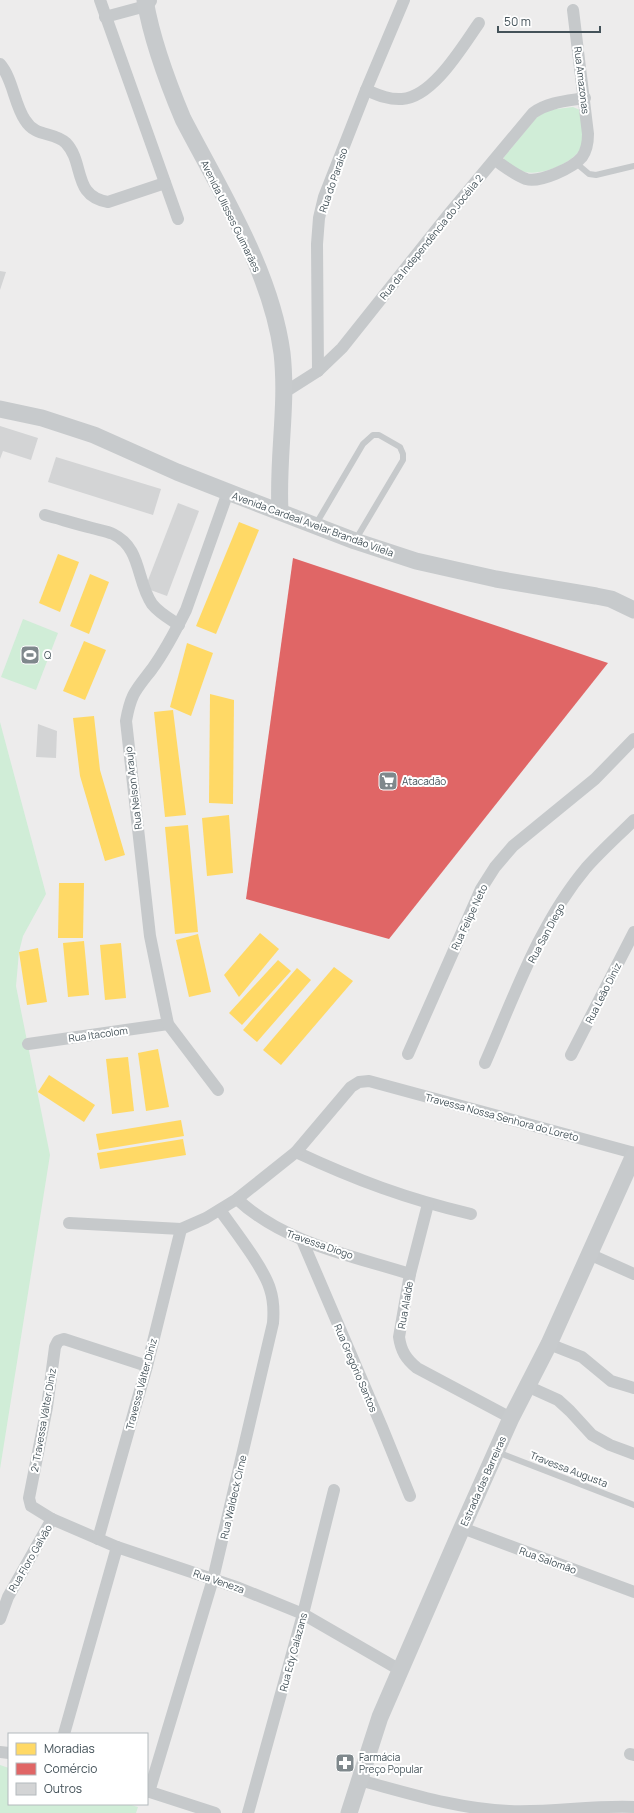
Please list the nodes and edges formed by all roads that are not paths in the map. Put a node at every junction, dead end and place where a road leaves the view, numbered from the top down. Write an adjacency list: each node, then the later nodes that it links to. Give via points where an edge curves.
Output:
1 (100, 0): 5 (street)
2 (404, 0): 8 (street, Rua do Paraíso)
3 (148, 2): 5 (street); 16 (main road, Avenida Ulisses Guimarães, via 158,52 174,98 251,252 268,296 282,353)
4 (573, 10): 9 (street, Rua Amazonas)
5 (106, 17): 13 (street)
6 (479, 23): 8 (street, via 451,61 431,84 418,94 403,99 389,99)
7 (0, 64): 13 (street, via 25,122 33,130 44,135 57,136 66,144 73,154 83,185 89,194 98,200 108,202)
8 (366, 90): 15 (street, Rua do Paraíso, via 324,197 320,218 317,257)
9 (585, 98): 10 (street, Rua da Independência do Jocélia 2, via 541,107 533,113); 11 (street, Rua Amazonas, via 588,134 586,149)
10 (495, 160): 11 (street, via 528,179 547,177); 15 (street, Rua da Independência do Jocélia 2, via 342,348)
11 (576, 163): 12 (lane, via 582,170 596,175)
12 (634, 166)
13 (165, 183): 14 (street)
14 (178, 219)
15 (318, 371): 16 (street, Rua da Independência do Jocélia 2)
16 (285, 392): 19 (main road, Avenida Ulisses Guimarães)
17 (0, 409): 18 (main road, Avenida Cardeal Avelar Brandão Vilela, via 42,418 94,435)
18 (228, 492): 19 (main road, Avenida Cardeal Avelar Brandão Vilela); 24 (street, Rua Nelson Araujo, via 193,595)
19 (280, 511): 21 (main road, Avenida Cardeal Avelar Brandão Vilela)
20 (44, 515): 24 (street, via 113,534 123,541 132,550 138,562 146,593 153,605)
21 (316, 525): 22 (main road, Avenida Cardeal Avelar Brandão Vilela); 22 (lane, via 363,444 373,435 379,435 400,448 404,454 403,460)
22 (355, 540): 23 (main road, Avenida Cardeal Avelar Brandão Vilela, via 416,561 596,596)
23 (634, 610)
24 (179, 625): 28 (street, Rua Nelson Araujo, via 152,669 134,692 126,721 150,936)
25 (634, 739): 30 (street, Rua Felipe Neto, via 595,779 513,846 495,867 481,889)
26 (634, 820): 32 (street, Rua San Diego, via 586,868 560,904 539,942)
27 (634, 932): 31 (street, Rua Leão Diniz)
28 (168, 1024): 29 (street, Rua Itacolom); 33 (street, Rua Nelson Araujo)
29 (28, 1044)
30 (408, 1054)
31 (571, 1055)
32 (485, 1063)
33 (218, 1090)
34 (296, 1152): 35 (street, Travessa Nossa Senhora do Loreto, via 344,1093 359,1082 369,1081); 36 (street); 37 (street, via 345,1175)
35 (634, 1154): 43 (main road, Estrada das Barreiras)
36 (237, 1199): 38 (street); 42 (street, Travessa Diogo, via 262,1220)
37 (428, 1204): 39 (street); 44 (street, Rua Alalde)
38 (220, 1210): 41 (street, via 195,1224); 61 (street, Rua Waldeck Cirne, via 259,1267 270,1287 274,1306 269,1347)
39 (471, 1214)
40 (69, 1223): 41 (street)
41 (181, 1228): 47 (street, Travessa Válter Diniz)
42 (302, 1240): 44 (street, Travessa Diogo); 54 (street, Rua Gregório Santos)
43 (589, 1254): 45 (street); 46 (main road, Estrada das Barreiras)
44 (410, 1274): 50 (street, Rua Alalde, via 399,1337 400,1346 408,1361)
45 (634, 1274)
46 (549, 1344): 48 (main road, Estrada das Barreiras); 49 (street, via 582,1357 611,1381)
47 (147, 1366): 56 (street, 2ª Travessa Válter Diniz, via 64,1339 58,1341 29,1498); 59 (street, Travessa Válter Diniz)
48 (527, 1386): 50 (main road, Estrada das Barreiras); 52 (street, via 558,1400 592,1434 610,1445)
49 (634, 1388)
50 (511, 1418): 51 (main road, Estrada das Barreiras)
51 (496, 1451): 55 (lane, Travessa Augusta); 58 (main road, Estrada das Barreiras)
52 (634, 1454)
53 (334, 1490): 63 (street, Rua Edy Calazans)
54 (410, 1496)
55 (634, 1505)
56 (31, 1506): 57 (street, Rua Veneza)
57 (52, 1519): 59 (street, Rua Veneza); 64 (street, Rua Floro Galvão, via 8,1596)
58 (462, 1528): 62 (street, Rua Salomão); 65 (main road, Estrada das Barreiras)
59 (98, 1539): 60 (street, Rua Veneza)
60 (117, 1547): 61 (street, Rua Veneza); 66 (street)
61 (213, 1579): 63 (street, Rua Veneza); 68 (street, Rua Waldeck Cirne)
62 (634, 1592)
63 (303, 1614): 65 (street, Rua Veneza); 71 (street, Rua Edy Calazans)
64 (0, 1619)
65 (400, 1670): 67 (main road, Estrada das Barreiras, via 380,1717)
66 (64, 1733)
67 (359, 1780): 69 (street, via 454,1804 509,1811); 72 (main road, Estrada das Barreiras)
68 (148, 1792): 70 (street)
69 (634, 1807)
70 (215, 1813)
71 (248, 1813)
72 (349, 1813)

